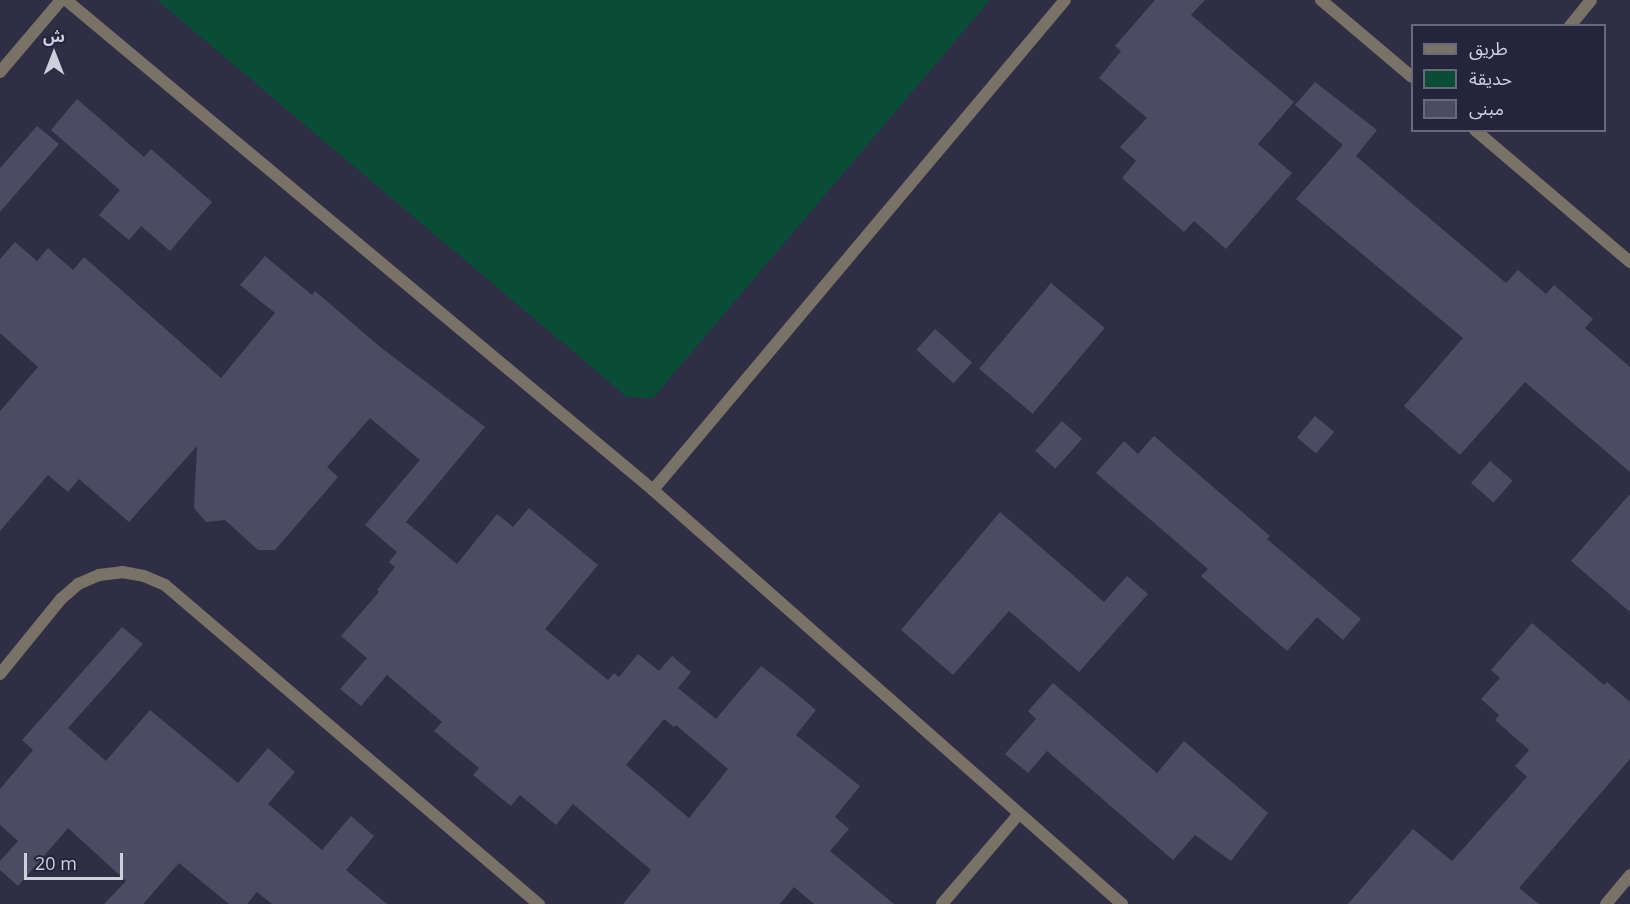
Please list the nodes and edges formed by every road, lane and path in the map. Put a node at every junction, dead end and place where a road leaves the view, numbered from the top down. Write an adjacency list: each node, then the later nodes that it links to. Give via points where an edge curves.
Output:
1 (63, 0): 6 (street); 10 (street)
2 (1065, 0): 10 (street)
3 (1321, 0): 7 (street)
4 (1591, 0): 5 (street)
5 (1572, 24)
6 (0, 72)
7 (1411, 75)
8 (1479, 132): 9 (street)
9 (1630, 262)
10 (652, 490): 12 (street)
11 (0, 674): 14 (street, via 61,599 78,584 99,575 122,572 144,576 165,585)
12 (1019, 814): 15 (street); 16 (street)
13 (1630, 875): 17 (street)
14 (539, 904)
15 (942, 904)
16 (1122, 904)
17 (1606, 904)

